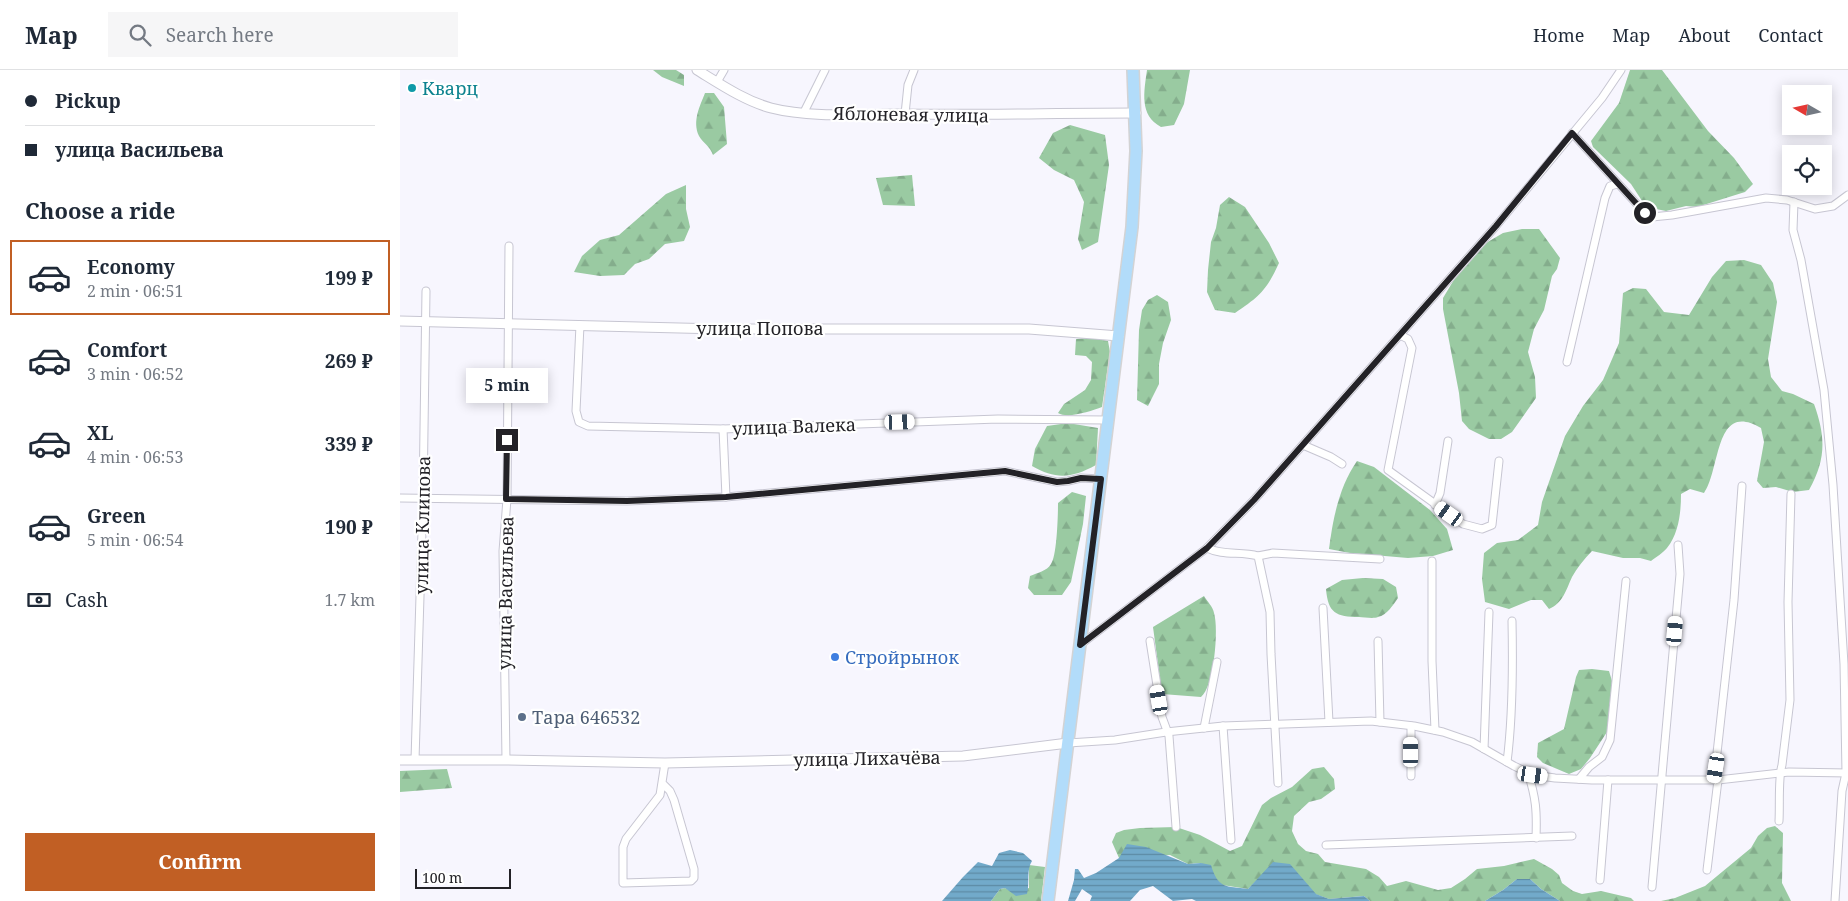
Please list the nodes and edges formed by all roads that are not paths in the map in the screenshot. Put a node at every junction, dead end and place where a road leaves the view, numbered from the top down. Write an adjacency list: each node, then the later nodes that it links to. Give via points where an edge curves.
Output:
1 (696, 70): 7 (street, Яблоневая улица)
2 (724, 70): 7 (street)
3 (825, 70): 8 (street)
4 (914, 70): 10 (street, via 908,85)
5 (1133, 70): 9 (main road)
6 (1621, 70): 11 (street)
7 (717, 82): 8 (street, Яблоневая улица, via 758,104)
8 (804, 112): 10 (street, Яблоневая улица)
9 (1136, 113): 10 (street, Яблоневая улица); 22 (main road, via 1134,210)
10 (905, 114)
11 (1572, 133): 12 (street); 21 (street)
12 (1618, 184): 14 (street, via 1652,217 1766,198); 23 (street, via 1610,186 1605,198)
13 (1848, 195): 14 (street, via 1833,206 1815,209)
14 (1794, 202): 67 (street, via 1793,230 1824,390 1833,485)
15 (509, 246): 19 (street, улица Васильева)
16 (426, 291): 18 (street, улица Клипова)
17 (400, 321): 18 (street, улица Попова)
18 (425, 322): 19 (street, улица Попова); 35 (street, улица Клипова)
19 (508, 324): 20 (street, улица Попова); 36 (street, улица Васильева)
20 (580, 325): 22 (street, улица Попова, via 1029,329); 25 (street, улица Валека, via 576,411 579,422 588,426)
21 (1400, 335): 27 (street); 37 (street, via 1408,339 1412,348 1388,470)
22 (1119, 336): 24 (main road)
23 (1567, 362)
24 (1108, 420): 25 (street, улица Валека, via 998,419); 30 (main road)
25 (723, 429): 33 (street)
26 (1448, 441): 37 (street, via 1440,494)
27 (1303, 445): 29 (street); 39 (street)
28 (1499, 461): 37 (street, via 1492,525 1482,529 1462,524)
29 (1342, 464)
30 (1101, 479): 33 (street, via 1057,482 1005,471); 49 (main road)
31 (1742, 486): 73 (street)
32 (1791, 494): 68 (street, via 1790,700)
33 (726, 497): 36 (street, via 627,501)
34 (400, 498): 35 (street)
35 (423, 498): 36 (street); 62 (street, улица Клипова)
36 (506, 499): 63 (street, улица Васильева, via 503,551)
37 (1435, 505)
38 (1678, 545): 72 (street, via 1680,574)
39 (1207, 548): 40 (street, via 1216,552); 49 (street)
40 (1258, 556): 41 (street); 53 (street, via 1270,612)
41 (1380, 559)
42 (1432, 561): 57 (street)
43 (1626, 581): 70 (street, via 1610,740 1602,757)
44 (1323, 608): 51 (street)
45 (1489, 612): 60 (street)
46 (1512, 621): 64 (street, via 1510,734)
47 (1150, 641): 58 (street)
48 (1378, 641): 52 (street)
49 (1080, 645): 59 (main road)
50 (1217, 662): 56 (street)
51 (1329, 722): 52 (street); 53 (street)
52 (1380, 722): 55 (street)
53 (1275, 724): 54 (street); 74 (street)
54 (1223, 726): 56 (street); 80 (street)
55 (1411, 726): 57 (street); 69 (street)
56 (1204, 728): 58 (street)
57 (1435, 730): 60 (street)
58 (1166, 732): 59 (street); 77 (street, via 1169,736)
59 (1068, 743): 65 (street, улица Лихачёва, via 963,756); 85 (main road)
60 (1484, 749): 64 (street)
61 (400, 760): 62 (street, улица Лихачёва)
62 (415, 760): 63 (street, улица Лихачёва)
63 (506, 760): 65 (street, улица Лихачёва)
64 (1506, 762): 66 (street)
65 (665, 763): 75 (street)
66 (1528, 773): 70 (street); 79 (street, via 1535,794)
67 (1847, 773): 68 (street); 86 (street, via 1842,790)
68 (1779, 774): 73 (street); 76 (street)
69 (1411, 776)
70 (1579, 780): 71 (street)
71 (1608, 780): 72 (street); 83 (street)
72 (1661, 780): 73 (street); 84 (street)
73 (1716, 780): 82 (street)
74 (1278, 783)
75 (663, 784): 75 (street, via 660,795 626,839 623,847 624,883 691,881 694,878 674,800)
76 (1779, 821)
77 (1176, 827)
78 (1572, 836): 79 (street)
79 (1536, 838): 81 (street)
80 (1231, 840)
81 (1326, 845)
82 (1707, 870)
83 (1600, 880)
84 (1652, 887)
85 (1048, 901)
86 (1835, 901)

